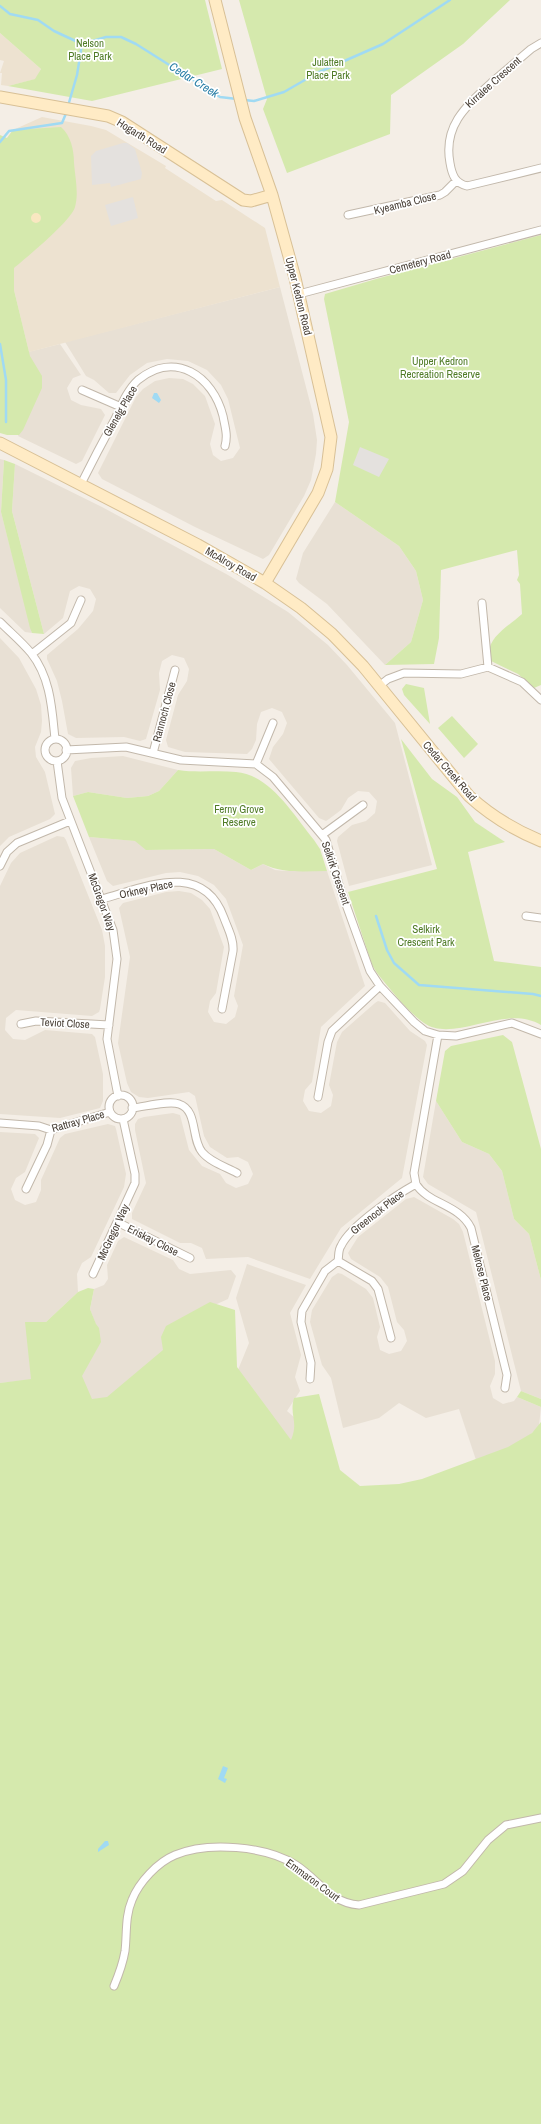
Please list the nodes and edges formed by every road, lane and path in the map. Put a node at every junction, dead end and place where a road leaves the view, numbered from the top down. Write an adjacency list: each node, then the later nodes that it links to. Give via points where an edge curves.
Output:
1 (215, 0): 6 (street, Upper Kedron Road, via 245,118)
2 (541, 43): 5 (street, Kirralee Crescent, via 531,48 477,95 456,118 448,148 451,170)
3 (0, 97): 6 (street, Hogarth Road, via 103,115 117,120 243,200 252,201)
4 (541, 168): 5 (street, via 471,186)
5 (456, 181): 7 (street, Kyeamba Close, via 440,195)
6 (272, 195): 9 (street, Upper Kedron Road)
7 (348, 215)
8 (541, 230): 9 (street, Cemetery Road)
9 (299, 294): 15 (street, Upper Kedron Road, via 330,426 330,447 327,469 318,493)
10 (82, 390): 11 (street)
11 (121, 407): 13 (street, Glenelg Place, via 130,389 144,376 162,369 188,371 205,382 217,398 226,431); 14 (street, Glenelg Place)
12 (0, 444): 14 (street, McAlroy Road)
13 (225, 446)
14 (81, 484): 15 (street, McAlroy Road)
15 (265, 583): 22 (street, McAlroy Road, via 332,634)
16 (81, 600): 19 (street, via 71,623)
17 (482, 603): 20 (street)
18 (0, 622): 19 (street)
19 (32, 654): 26 (street, via 49,691)
20 (488, 667): 22 (street, via 461,674 404,673 388,679); 23 (street, via 522,682)
21 (175, 670): 28 (street, Rannoch Close)
22 (379, 686): 25 (street, McAlroy Road)
23 (541, 700)
24 (273, 723): 30 (street)
25 (421, 738): 34 (street, Cedar Creek Road, via 460,786 486,811 511,828)
26 (55, 739): 27 (street, via 63,742); 29 (street, via 49,742 45,750 48,758)
27 (66, 750): 28 (street, via 126,747); 29 (street, via 64,757)
28 (153, 753): 30 (street, via 181,760)
29 (57, 761): 32 (street, McGregor Way, via 60,788)
30 (256, 764): 33 (street, Selkirk Crescent, via 273,776)
31 (363, 806): 33 (street)
32 (70, 821): 35 (street, via 17,843 7,852); 36 (street, McGregor Way)
33 (322, 835): 39 (street, Selkirk Crescent, via 328,846 367,966)
34 (541, 841)
35 (0, 866)
36 (102, 899): 40 (street, Orkney Place, via 172,882 190,883 207,892 219,905 233,942); 42 (street, McGregor Way, via 114,930 117,959)
37 (526, 916): 38 (street)
38 (541, 918)
39 (380, 986): 44 (street, Selkirk Crescent, via 420,1027); 46 (street, via 332,1031)
40 (222, 1009)
41 (21, 1024): 42 (street, Teviot Close, via 36,1021)
42 (109, 1025): 45 (street, McGregor Way, via 108,1046)
43 (541, 1034): 44 (street, Selkirk Crescent, via 512,1023 456,1036)
44 (438, 1035): 53 (street, Greenock Place, via 414,1173)
45 (118, 1096): 47 (street, via 127,1097); 48 (street, via 110,1102)
46 (318, 1097)
47 (132, 1108): 49 (street, via 130,1115); 52 (street, via 176,1103 183,1106 189,1112 201,1150 210,1159)
48 (110, 1112): 49 (street, via 115,1117); 51 (street, Rattray Place)
49 (123, 1119): 55 (street, McGregor Way, via 135,1178)
50 (0, 1122): 51 (street, Rattray Place, via 39,1126)
51 (51, 1130): 54 (street, via 47,1145)
52 (237, 1173)
53 (416, 1184): 57 (street, Greenock Place, via 400,1193 349,1233 340,1247); 61 (street, Melrose Place, via 421,1190 458,1212 471,1228 505,1368)
54 (26, 1189)
55 (117, 1222): 56 (street, Eriskay Close); 58 (street, McGregor Way)
56 (190, 1258)
57 (338, 1261): 59 (street, via 372,1281 378,1289); 60 (street, via 326,1270 302,1311 301,1322 311,1363)
58 (93, 1274)
59 (392, 1338)
60 (310, 1379)
61 (505, 1388)
62 (541, 1818): 63 (street, Emmaron Court, via 506,1824 451,1881 359,1904 350,1904 336,1898 297,1866 263,1851 247,1848 201,1849 175,1855 165,1860 136,1890 128,1913 122,1968)
63 (114, 1986)

